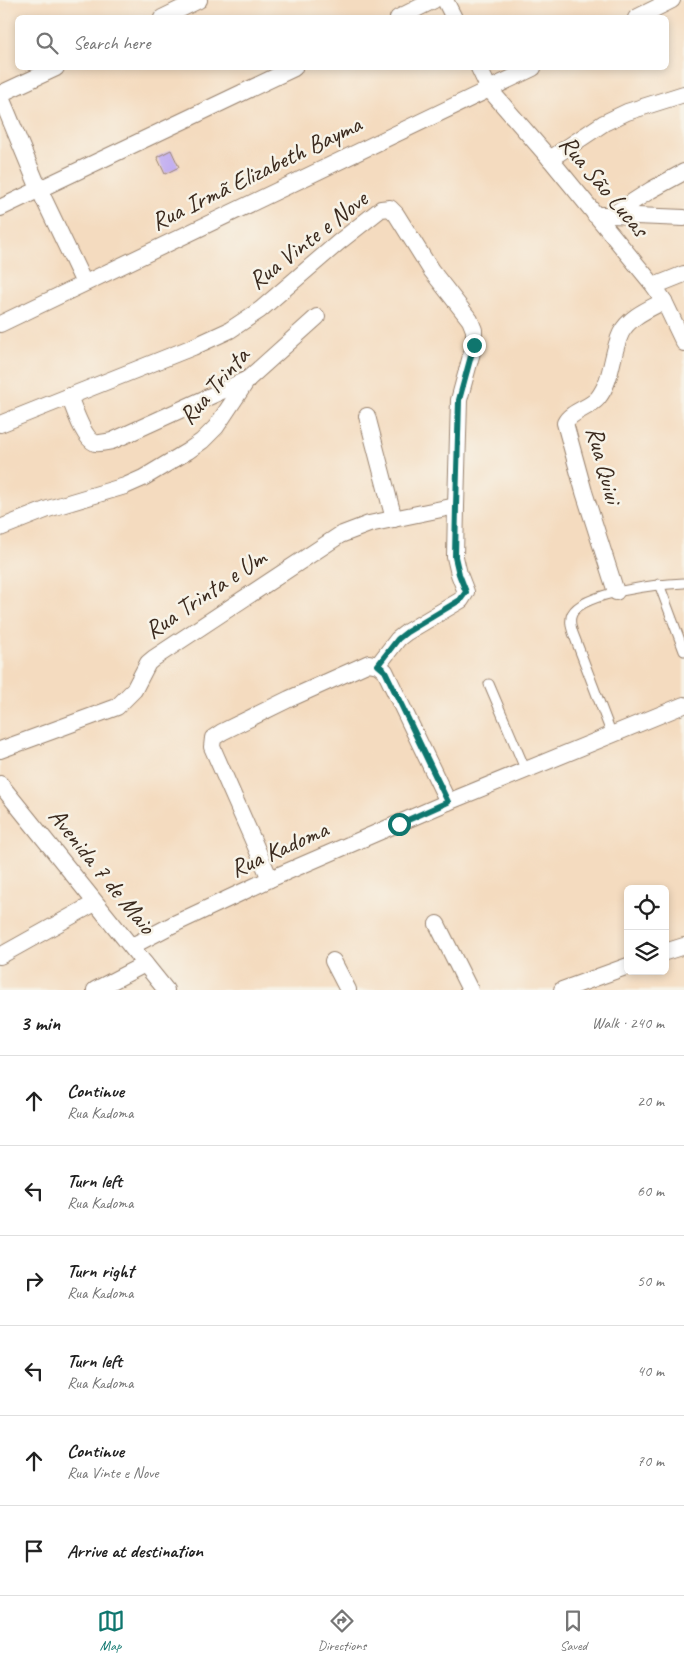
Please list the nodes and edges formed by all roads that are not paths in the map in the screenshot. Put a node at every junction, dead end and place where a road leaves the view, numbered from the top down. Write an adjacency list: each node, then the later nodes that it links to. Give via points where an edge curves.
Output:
1 (199, 0): 5 (street)
2 (434, 0): 6 (street)
3 (445, 0): 7 (street)
4 (672, 0): 8 (street)
5 (168, 15)
6 (404, 15)
7 (452, 15)
8 (642, 15)
9 (52, 70): 14 (street)
10 (290, 70): 18 (street)
11 (480, 70): 13 (street, Rua São Lucas)
12 (529, 70): 13 (street, Rua Irmã Elizabeth Bayma)
13 (489, 89): 16 (street, Rua São Lucas); 24 (street, Rua Irmã Elizabeth Bayma)
14 (0, 94): 18 (street)
15 (684, 94): 16 (street, via 604,122)
16 (550, 159): 20 (street, Rua São Lucas)
17 (684, 172): 21 (street)
18 (39, 189): 19 (street); 24 (street)
19 (0, 208)
20 (595, 214): 21 (street); 25 (street, Rua São Lucas)
21 (612, 215): 22 (street)
22 (684, 218)
23 (684, 274): 25 (street)
24 (84, 283): 28 (street, Rua Irmã Elizabeth Bayma)
25 (654, 286): 26 (street, Rua São Lucas)
26 (664, 301): 29 (street, Rua São Lucas); 39 (street, Rua Quiui, via 628,324 603,391 565,423)
27 (317, 317): 30 (street, Rua Trinta)
28 (0, 324)
29 (684, 342)
30 (248, 379): 31 (street, via 104,443 91,440 83,430); 36 (street, Rua Trinta, via 216,427 202,441 166,465 126,486 61,504)
31 (69, 396): 33 (street, Rua Vinte e Nove); 34 (street, Rua Vinte e Nove, via 230,330 260,310 381,209 390,208 474,330 474,345 459,400)
32 (367, 416): 35 (street)
33 (0, 424)
34 (456, 506): 35 (street, Rua Trinta e Um); 41 (street, via 455,557 466,592 464,597 398,639)
35 (394, 519): 45 (street, Rua Trinta e Um, via 340,535 154,658 134,690 117,707)
36 (0, 528)
37 (684, 583): 38 (lane)
38 (659, 584): 39 (lane); 40 (lane)
39 (616, 592): 44 (lane, via 582,604 571,617 573,633)
40 (684, 651)
41 (378, 665): 48 (street, via 385,671); 49 (street, via 369,663 213,738 212,747)
42 (489, 684): 46 (lane)
43 (684, 705): 44 (street, Rua Kadoma)
44 (612, 735): 46 (street, Rua Kadoma)
45 (0, 750)
46 (526, 770): 48 (street, Rua Kadoma)
47 (0, 784): 50 (street, Avenida 7 de Maio)
48 (448, 802): 49 (street, Rua Kadoma)
49 (270, 878): 52 (street, Rua Kadoma)
50 (95, 903): 52 (street, Avenida 7 de Maio); 55 (street)
51 (436, 924): 62 (street)
52 (132, 946): 57 (street, Avenida 7 de Maio)
53 (684, 946): 54 (street)
54 (669, 951)
55 (0, 956)
56 (333, 961): 61 (street)
57 (145, 964): 59 (street); 60 (street, Avenida 7 de Maio)
58 (624, 967): 63 (street)
59 (95, 990)
60 (166, 990)
61 (348, 990)
62 (470, 990)
63 (562, 990)

